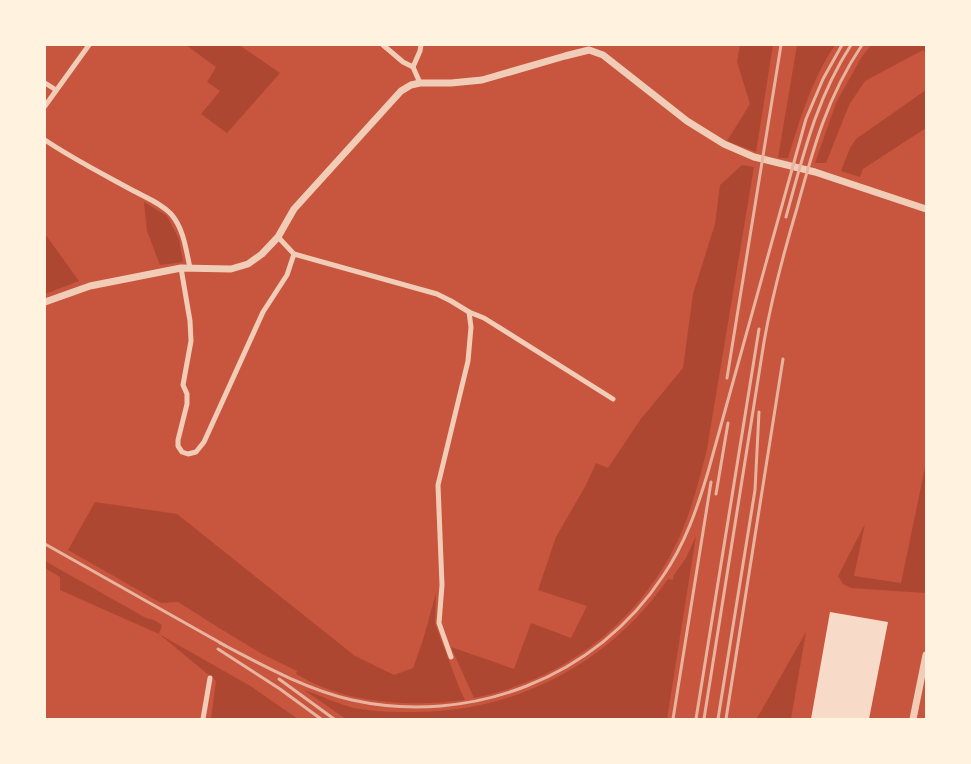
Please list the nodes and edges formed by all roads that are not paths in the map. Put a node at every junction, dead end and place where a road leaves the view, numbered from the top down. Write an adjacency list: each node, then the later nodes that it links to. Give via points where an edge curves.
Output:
1 (89, 45): 8 (street)
2 (383, 45): 5 (street)
3 (421, 45): 5 (street)
4 (589, 48): 7 (street, via 482,80); 11 (street, via 603,55 687,121 724,144)
5 (413, 67): 7 (street)
6 (45, 83): 8 (street)
7 (420, 83): 12 (street, via 401,91 294,209)
8 (56, 90): 9 (street)
9 (45, 106)
10 (45, 140): 15 (street, via 171,214 183,237)
11 (926, 209)
12 (278, 237): 13 (street); 15 (street, via 248,264 231,269)
13 (294, 254): 14 (street, via 287,275 263,312 204,442 196,452 188,454 178,446 187,404 183,385 191,341); 17 (street, via 437,294)
14 (180, 268): 15 (street); 16 (street, via 90,286)
15 (190, 268)
16 (45, 302)
17 (469, 312): 18 (street, via 484,318); 20 (street, via 468,361 438,485 442,585 439,623)
18 (613, 399)
19 (926, 654): 23 (street)
20 (451, 657)
21 (210, 678): 22 (street)
22 (203, 719)
23 (913, 719)

